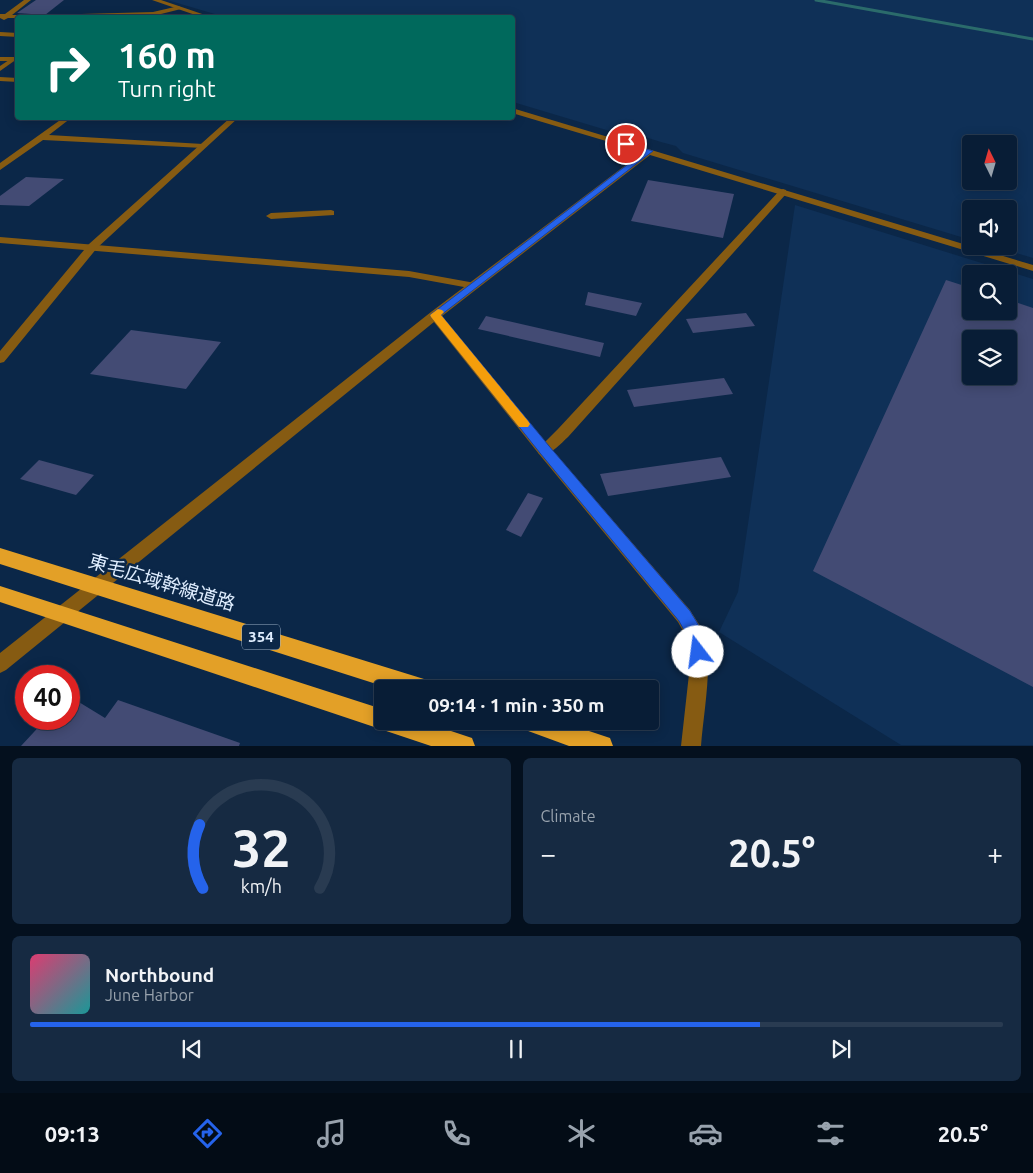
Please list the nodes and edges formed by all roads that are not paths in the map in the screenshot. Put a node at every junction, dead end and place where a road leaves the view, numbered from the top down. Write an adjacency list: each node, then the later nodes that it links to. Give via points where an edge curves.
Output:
1 (28, 0): 7 (street)
2 (155, 0): 3 (street)
3 (179, 8): 4 (street); 5 (street)
4 (140, 15)
5 (201, 15)
6 (0, 16): 7 (street)
7 (7, 16): 8 (street); 9 (street)
8 (15, 16)
9 (0, 22)
10 (0, 34): 11 (street)
11 (15, 34)
12 (0, 59): 13 (street)
13 (15, 59)
14 (15, 60): 15 (street)
15 (0, 69)
16 (0, 79): 17 (street)
17 (15, 80)
18 (515, 111): 23 (street)
19 (64, 120): 21 (street)
20 (232, 120): 22 (street)
21 (41, 137): 22 (street); 24 (street)
22 (203, 146): 29 (street)
23 (650, 151): 25 (street); 31 (street)
24 (0, 167)
25 (783, 192): 30 (street); 34 (street)
26 (331, 213): 27 (street)
27 (270, 216)
28 (0, 240): 29 (street)
29 (93, 246): 31 (street, via 409,274); 33 (street)
30 (1033, 268)
31 (475, 286): 32 (street)
32 (435, 315): 34 (street); 36 (street)
33 (0, 359)
34 (544, 450): 46 (street, via 684,616 697,638 699,665)
35 (0, 556): 36 (highway, 東毛広域幹線道路 / 354)
36 (97, 585): 38 (street); 40 (highway, 東毛広域幹線道路 / 354)
37 (0, 594): 38 (highway, 354)
38 (63, 614): 39 (street); 41 (highway, 354)
39 (0, 664)
40 (396, 680)
41 (374, 716)
42 (416, 730): 44 (highway)
43 (554, 730): 45 (highway)
44 (464, 746)
45 (602, 746)
46 (692, 746)

